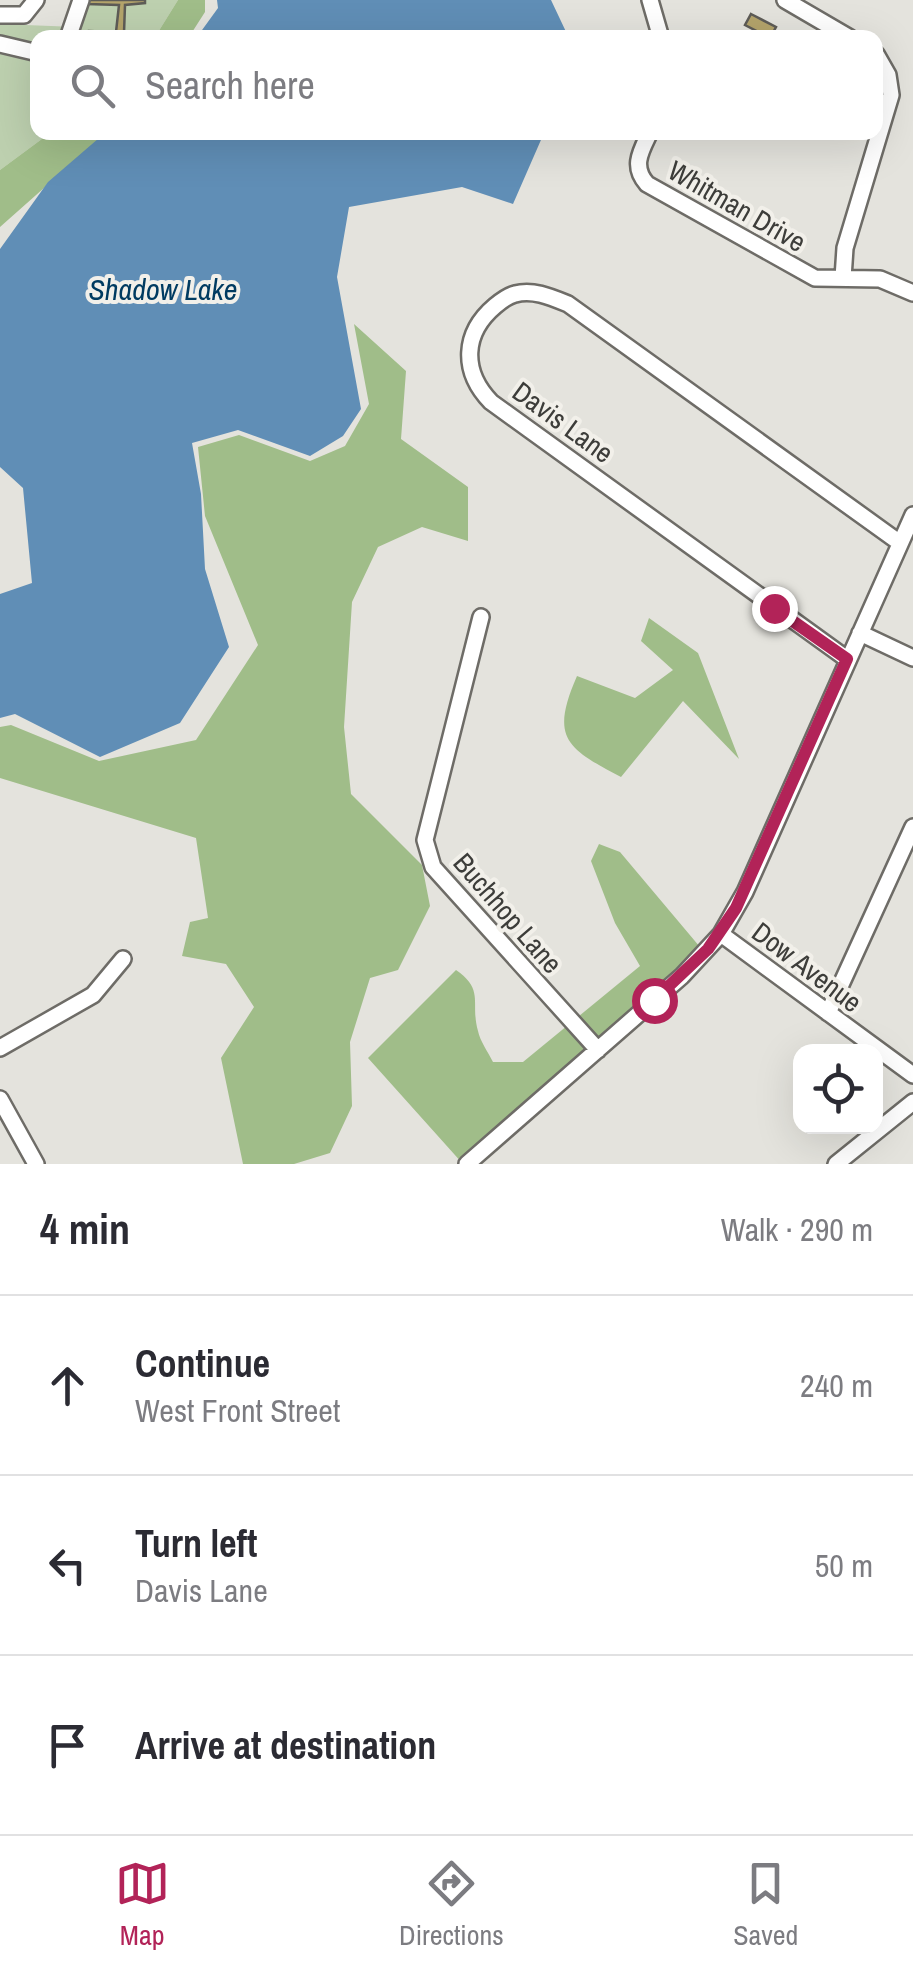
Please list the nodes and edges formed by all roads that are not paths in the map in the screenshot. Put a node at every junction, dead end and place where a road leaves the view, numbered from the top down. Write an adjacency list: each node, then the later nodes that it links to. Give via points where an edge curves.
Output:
1 (36, 0): 5 (street, via 24,14)
2 (81, 0): 6 (street)
3 (650, 0): 7 (street)
4 (785, 0): 8 (street)
5 (0, 15)
6 (71, 30)
7 (659, 30)
8 (836, 30)
9 (0, 44): 10 (street)
10 (30, 52)
11 (883, 67): 12 (street, via 891,95)
12 (883, 122)
13 (646, 140): 15 (street, Whitman Drive, via 638,164 647,184 798,271)
14 (877, 140): 15 (street, via 845,248)
15 (843, 278): 16 (street, Whitman Drive, via 880,279)
16 (913, 293)
17 (913, 516): 18 (street)
18 (900, 543): 20 (street); 22 (street, Davis Lane, via 553,297 504,298 471,334 474,374 491,402)
19 (481, 618): 28 (street, Buchhop Lane, via 431,808 426,854)
20 (860, 633): 21 (street); 22 (street)
21 (913, 658)
22 (847, 659): 24 (street)
23 (913, 827): 26 (street)
24 (721, 934): 26 (street, Dow Avenue); 28 (street)
25 (123, 959): 27 (street, via 93,995)
26 (828, 1013): 29 (street, Dow Avenue)
27 (0, 1048)
28 (598, 1050): 33 (street)
29 (913, 1075)
30 (0, 1099): 32 (street)
31 (913, 1102): 34 (street)
32 (36, 1164)
33 (467, 1164)
34 (836, 1164)

